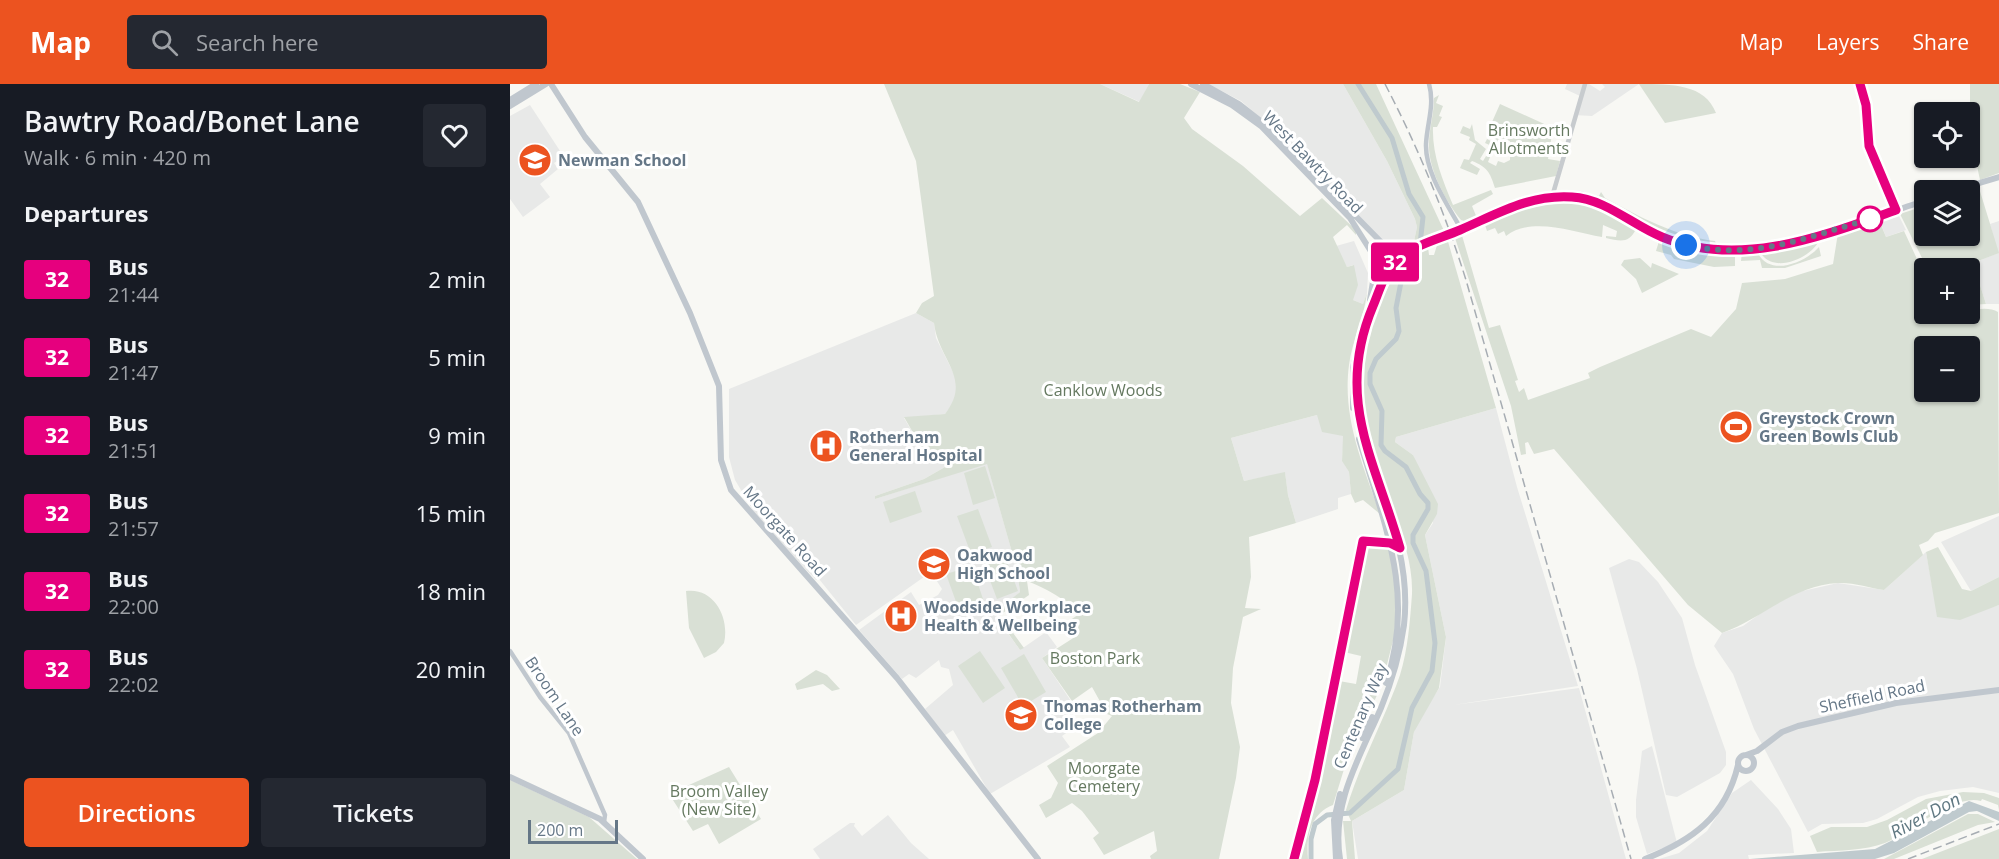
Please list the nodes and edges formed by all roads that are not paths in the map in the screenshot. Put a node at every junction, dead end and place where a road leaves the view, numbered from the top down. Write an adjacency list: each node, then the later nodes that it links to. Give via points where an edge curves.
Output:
1 (536, 84): 9 (main road)
2 (546, 84): 14 (main road)
3 (551, 84): 11 (main road, Moorgate Road)
4 (558, 84): 11 (main road)
5 (1191, 84): 10 (main road, West Bawtry Road)
6 (1428, 84): 22 (main road, via 1432,102 1427,156)
7 (1585, 84): 17 (street)
8 (1860, 84): 20 (main road, via 1869,146)
9 (529, 86): 12 (main road)
10 (1203, 87): 13 (main road); 21 (main road, West Bawtry Road, via 1261,126); 23 (main road, West Bawtry Road, via 1239,104 1267,126)
11 (558, 92): 44 (main road, Moorgate Road, via 585,137 638,202 712,363 722,398 722,468 731,490 897,678)
12 (510, 100)
13 (1218, 102)
14 (510, 106)
15 (1999, 177): 16 (main road)
16 (1980, 183)
17 (1552, 197): 20 (main road, via 1593,201 1663,237 1696,248 1719,249 1762,248 1808,240); 22 (main road, via 1513,206)
18 (1914, 204): 20 (main road)
19 (1336, 208): 21 (main road)
20 (1896, 210)
21 (1350, 218): 25 (main road, West Bawtry Road)
22 (1461, 229): 24 (main road)
23 (1386, 247): 24 (main road); 25 (main road, via 1376,247); 26 (main road)
24 (1417, 247): 26 (main road); 28 (main road, via 1389,269)
25 (1372, 253): 27 (main road, West Bawtry Road)
26 (1389, 261): 27 (main road); 28 (main road)
27 (1376, 263): 30 (main road, Centenary Way, via 1372,293 1355,349 1353,402 1356,428)
28 (1370, 314): 29 (main road, Centenary Way, via 1359,350 1357,409)
29 (1395, 530): 30 (main road); 31 (main road, Centenary Way)
30 (1390, 543): 31 (street); 41 (main road, Centenary Way, via 1398,574 1400,613 1396,649 1382,696 1347,772); 45 (street, via 1363,541 1315,780)
31 (1400, 548): 41 (main road, Centenary Way, via 1405,593 1399,653 1381,708)
32 (510, 651): 42 (main road, Broom Lane, via 569,733 605,815)
33 (1999, 690): 34 (main road, Sheffield Road, via 1905,701 1804,724 1782,732)
34 (1757, 751): 35 (main road, Sheffield Road); 36 (main road)
35 (1746, 755): 36 (main road); 37 (main road)
36 (1754, 763): 38 (main road)
37 (1738, 765): 38 (main road); 40 (main road)
38 (1746, 771): 40 (main road)
39 (510, 777): 42 (main road)
40 (1735, 779): 47 (main road, via 1701,830 1678,846)
41 (1340, 801): 46 (main road, Centenary Way, via 1336,820)
42 (604, 822): 43 (main road)
43 (643, 859)
44 (1038, 859)
45 (1294, 859)
46 (1338, 859)
47 (1645, 859)

